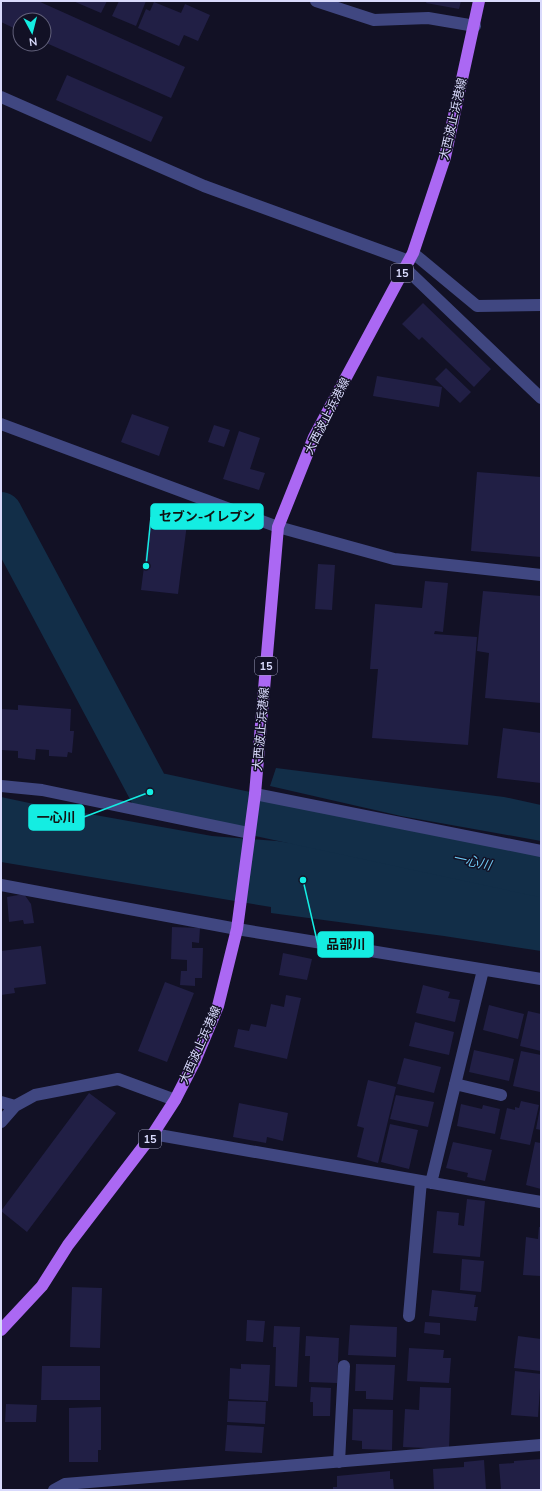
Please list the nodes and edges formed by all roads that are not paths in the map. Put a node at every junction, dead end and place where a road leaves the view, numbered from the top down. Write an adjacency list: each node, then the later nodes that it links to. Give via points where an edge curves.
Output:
1 (316, 1): 3 (street, via 374,20 428,18)
2 (479, 1): 3 (main road, 大西波止浜港線 / 15)
3 (475, 26): 5 (main road, 大西波止浜港線 / 15, via 445,157)
4 (1, 97): 5 (street, via 204,186)
5 (409, 261): 6 (street, via 478,306); 7 (street); 9 (main road, 大西波止浜港線 / 15, via 314,437)
6 (541, 305)
7 (541, 398)
8 (1, 424): 9 (street)
9 (278, 527): 10 (street, via 394,559); 12 (main road, 大西波止浜港線 / 15)
10 (541, 575)
11 (1, 786): 13 (street, via 42,790)
12 (254, 799): 13 (main road, 大西波止浜港線 / 15); 14 (street)
13 (249, 834): 16 (main road, 大西波止浜港線 / 15)
14 (541, 851)
15 (1, 885): 16 (street)
16 (237, 929): 17 (street); 21 (main road, 大西波止浜港線 / 15, via 218,1006)
17 (483, 970): 18 (street); 19 (street)
18 (541, 979)
19 (455, 1084): 20 (street); 26 (street)
20 (501, 1095)
21 (176, 1100): 23 (street, via 118,1079 35,1095); 25 (main road, 大西波止浜港線 / 15)
22 (1, 1102): 23 (street)
23 (15, 1106): 24 (street)
24 (1, 1122)
25 (153, 1134): 26 (street); 29 (main road, 大西波止浜港線 / 15, via 68,1245 42,1286)
26 (426, 1182): 27 (street); 28 (street)
27 (541, 1202)
28 (409, 1316)
29 (1, 1330)
30 (344, 1366): 32 (street)
31 (541, 1445): 32 (street)
32 (339, 1462): 33 (street, via 65,1484)
33 (54, 1490)

